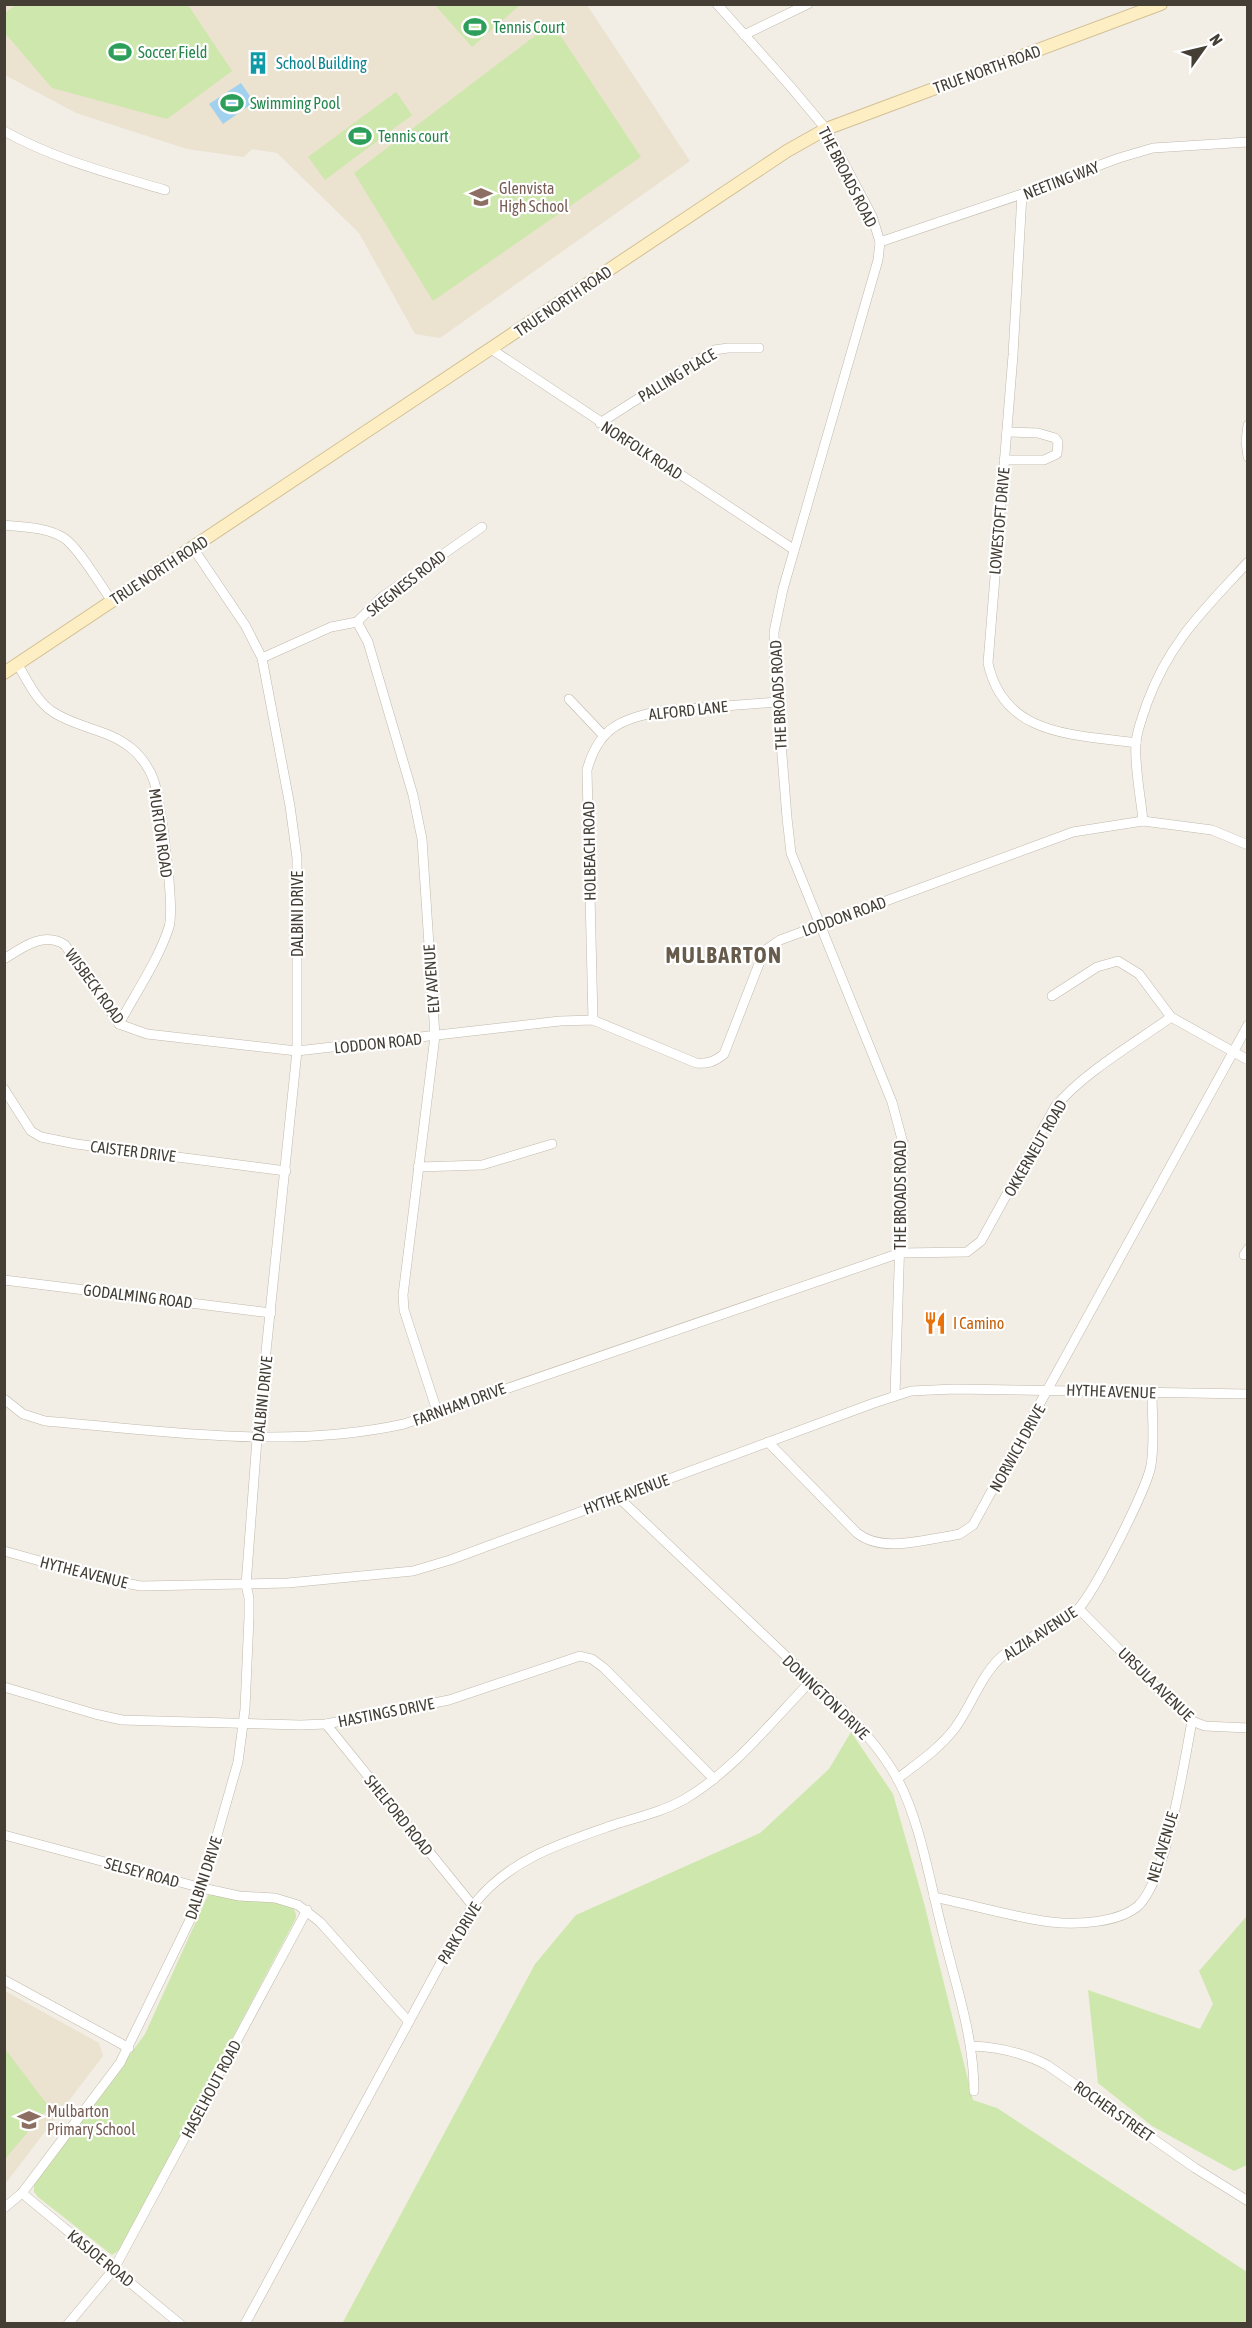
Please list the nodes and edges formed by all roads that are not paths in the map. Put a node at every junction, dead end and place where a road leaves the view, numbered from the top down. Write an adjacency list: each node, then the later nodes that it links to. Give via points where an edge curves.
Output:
1 (717, 4): 4 (street, THE BROADS ROAD)
2 (808, 4): 4 (street)
3 (1161, 4): 5 (main road, TRUE NORTH ROAD)
4 (744, 35): 5 (street, THE BROADS ROAD)
5 (826, 129): 10 (street, THE BROADS ROAD, via 872,216); 12 (main road, TRUE NORTH ROAD, via 750,175)
6 (4, 131): 8 (street, via 94,170)
7 (1248, 142): 9 (street, NEETING WAY, via 1153,148)
8 (165, 190)
9 (1022, 194): 10 (street, NEETING WAY); 15 (street, LOWESTOFT DRIVE)
10 (880, 242): 21 (street, THE BROADS ROAD)
11 (759, 348): 13 (street, PALLING PLACE, via 714,350)
12 (491, 349): 13 (street, NORFOLK ROAD); 20 (main road, TRUE NORTH ROAD)
13 (600, 423): 21 (street, NORFOLK ROAD)
14 (1248, 425): 16 (street)
15 (1007, 432): 17 (street, LOWESTOFT DRIVE); 17 (street, via 1048,435 1055,438 1058,448 1057,454 1044,460)
16 (1248, 457)
17 (1004, 460): 31 (street, LOWESTOFT DRIVE, via 988,663 991,680 999,697 1033,724)
18 (4, 525): 23 (street, via 38,529 63,538)
19 (482, 527): 24 (street, SKEGNESS ROAD, via 382,597)
20 (193, 548): 23 (main road, TRUE NORTH ROAD); 25 (street, DALBINI DRIVE, via 245,625)
21 (793, 549): 29 (street, THE BROADS ROAD, via 774,632)
22 (1248, 562): 31 (street, via 1181,636 1169,655 1154,686)
23 (112, 601): 26 (main road, TRUE NORTH ROAD)
24 (357, 621): 25 (street, SKEGNESS ROAD, via 331,627); 41 (street, ELY AVENUE, via 368,642 418,814)
25 (261, 658): 42 (street, DALBINI DRIVE, via 295,832)
26 (18, 665): 27 (main road, TRUE NORTH ROAD); 39 (street, MURTON ROAD, via 45,706 63,718 115,736 134,749 154,780 161,816 170,925)
27 (4, 673)
28 (569, 699): 30 (street)
29 (777, 702): 30 (street, ALFORD LANE, via 660,711 625,721); 34 (street, THE BROADS ROAD, via 791,854)
30 (603, 735): 38 (street, HOLBEACH ROAD, via 587,770)
31 (1136, 743): 32 (street)
32 (1143, 820): 33 (street, LODDON ROAD, via 1212,830); 34 (street, LODDON ROAD, via 1073,832)
33 (1248, 845)
34 (819, 925): 38 (street, LODDON ROAD, via 780,940 764,951 729,1045 707,1064 696,1063); 49 (street, THE BROADS ROAD, via 899,1123 903,1143)
35 (4, 959): 39 (street, WISBECK ROAD, via 28,944 57,939)
36 (1052, 996): 37 (street, via 1097,967 1118,961 1140,974)
37 (1171, 1017): 43 (street); 49 (street, OKKERNEUT ROAD, via 1063,1096 977,1246 967,1252)
38 (593, 1020): 41 (street, LODDON ROAD)
39 (119, 1024): 42 (street, WISBECK ROAD, via 147,1034)
40 (1248, 1025): 43 (street, NORWICH DRIVE)
41 (435, 1036): 42 (street, LODDON ROAD); 47 (street, ELY AVENUE)
42 (297, 1051): 48 (street, DALBINI DRIVE)
43 (1233, 1052): 44 (street); 52 (street, NORWICH DRIVE)
44 (1248, 1060)
45 (4, 1089): 48 (street, CAISTER DRIVE, via 31,1131 41,1137)
46 (552, 1144): 47 (street, via 482,1165)
47 (418, 1167): 57 (street, ELY AVENUE, via 404,1310)
48 (286, 1171): 51 (street, DALBINI DRIVE)
49 (900, 1253): 55 (street, THE BROADS ROAD); 57 (street, FARNHAM DRIVE)
50 (4, 1280): 51 (street, GODALMING ROAD)
51 (271, 1312): 58 (street, DALBINI DRIVE)
52 (1049, 1390): 53 (street, HYTHE AVENUE); 55 (street, HYTHE AVENUE, via 954,1389); 59 (street, NORWICH DRIVE, via 978,1520 964,1532 950,1536 882,1544 866,1539)
53 (1152, 1393): 54 (street, HYTHE AVENUE); 63 (street, ALZIA AVENUE, via 1149,1476)
54 (1248, 1394)
55 (895, 1395): 59 (street, HYTHE AVENUE)
56 (4, 1399): 58 (street, FARNHAM DRIVE, via 23,1414 45,1421)
57 (437, 1411): 58 (street, FARNHAM DRIVE, via 371,1431)
58 (257, 1439): 62 (street, DALBINI DRIVE)
59 (768, 1442): 60 (street, HYTHE AVENUE)
60 (618, 1497): 62 (street, HYTHE AVENUE, via 413,1571); 64 (street, DONINGTON DRIVE)
61 (4, 1551): 62 (street, HYTHE AVENUE, via 125,1584)
62 (246, 1585): 67 (street, DALBINI DRIVE, via 249,1598)
63 (1079, 1609): 66 (street, URSULA AVENUE); 71 (street, ALZIA AVENUE, via 1000,1658 942,1744)
64 (811, 1681): 70 (street, PARK DRIVE); 71 (street, DONINGTON DRIVE, via 863,1730)
65 (4, 1687): 67 (street, HASTINGS DRIVE, via 122,1720)
66 (1192, 1721): 69 (street, URSULA AVENUE, via 1205,1726); 74 (street, NEL AVENUE, via 1164,1850 1148,1893 1138,1906 1104,1920 1061,1923)
67 (244, 1724): 68 (street, HASTINGS DRIVE); 73 (street, DALBINI DRIVE, via 238,1762)
68 (326, 1724): 70 (street, HASTINGS DRIVE, via 468,1695 580,1656 604,1668); 75 (street, SHELFORD ROAD)
69 (1248, 1728)
70 (714, 1779): 75 (street, PARK DRIVE, via 667,1808 531,1856 505,1874)
71 (897, 1779): 74 (street, DONINGTON DRIVE, via 914,1821)
72 (4, 1835): 73 (street, SELSEY ROAD)
73 (202, 1888): 76 (street, SELSEY ROAD, via 283,1900); 80 (street, DALBINI DRIVE)
74 (934, 1897): 79 (street, DONINGTON DRIVE)
75 (473, 1906): 78 (street, PARK DRIVE)
76 (307, 1910): 78 (street, SELSEY ROAD); 85 (street, HASELHOUT ROAD)
77 (4, 1980): 80 (street)
78 (410, 2022): 88 (street, PARK DRIVE)
79 (971, 2046): 81 (street, DONINGTON DRIVE); 83 (street, ROCHER STREET, via 1013,2050 1047,2065)
80 (129, 2048): 82 (street, DALBINI DRIVE)
81 (974, 2091)
82 (22, 2193): 84 (street, DALBINI DRIVE); 85 (street, KASJOE ROAD)
83 (1248, 2201)
84 (4, 2208)
85 (114, 2269): 86 (street, HASELHOUT ROAD); 87 (street, KASJOE ROAD)
86 (68, 2324)
87 (180, 2324)
88 (245, 2324)

